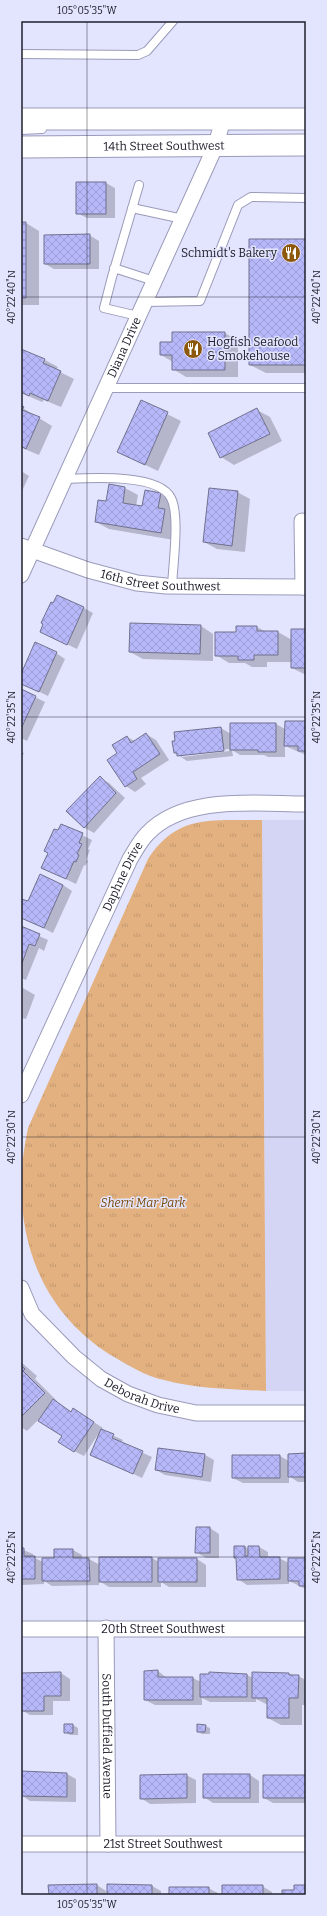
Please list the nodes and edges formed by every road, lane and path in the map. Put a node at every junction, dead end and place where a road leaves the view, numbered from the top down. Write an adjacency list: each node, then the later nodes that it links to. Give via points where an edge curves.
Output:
1 (173, 21): 2 (lane, via 147,51 138,55)
2 (21, 54)
3 (21, 119): 4 (main road)
4 (91, 119): 5 (main road); 7 (lane, via 50,128)
5 (224, 119): 6 (main road); 8 (street, Diana Drive)
6 (306, 119)
7 (21, 130)
8 (216, 145): 9 (main road, 14th Street Southwest); 10 (main road, 14th Street Southwest); 14 (street, Diana Drive)
9 (306, 145)
10 (21, 147)
11 (139, 185): 13 (lane)
12 (306, 198): 17 (lane, via 251,197 238,205 200,301)
13 (132, 208): 14 (lane); 15 (lane)
14 (182, 218): 16 (street, Diana Drive)
15 (114, 268): 16 (lane); 18 (lane, via 104,308)
16 (154, 281): 17 (street, Diana Drive)
17 (145, 302): 18 (street, Diana Drive)
18 (138, 316): 19 (street, Diana Drive)
19 (106, 388): 20 (lane); 21 (street, Diana Drive)
20 (306, 388)
21 (64, 478): 23 (street, Diana Drive); 25 (lane, via 139,481 165,489 172,498 174,512)
22 (302, 521): 26 (street)
23 (27, 547): 24 (street, Diana Drive); 25 (street, 16th Street Southwest, via 111,577)
24 (21, 575)
25 (172, 586): 26 (street, 16th Street Southwest)
26 (305, 587)
27 (306, 804): 28 (street, Daphne Drive, via 224,804 200,807 163,820 147,834 130,860)
28 (26, 1070): 29 (street)
29 (21, 1095)
30 (21, 1288): 31 (street, Deborah Drive)
31 (27, 1317): 32 (street, Deborah Drive, via 101,1380 158,1405 196,1413)
32 (306, 1413)
33 (106, 1628): 34 (street, 20th Street Southwest); 35 (street, 20th Street Southwest); 37 (street, South Duffield Avenue)
34 (21, 1629)
35 (306, 1629)
36 (21, 1844): 37 (street, 21st Street Southwest)
37 (108, 1844): 38 (street, 21st Street Southwest)
38 (306, 1844)

